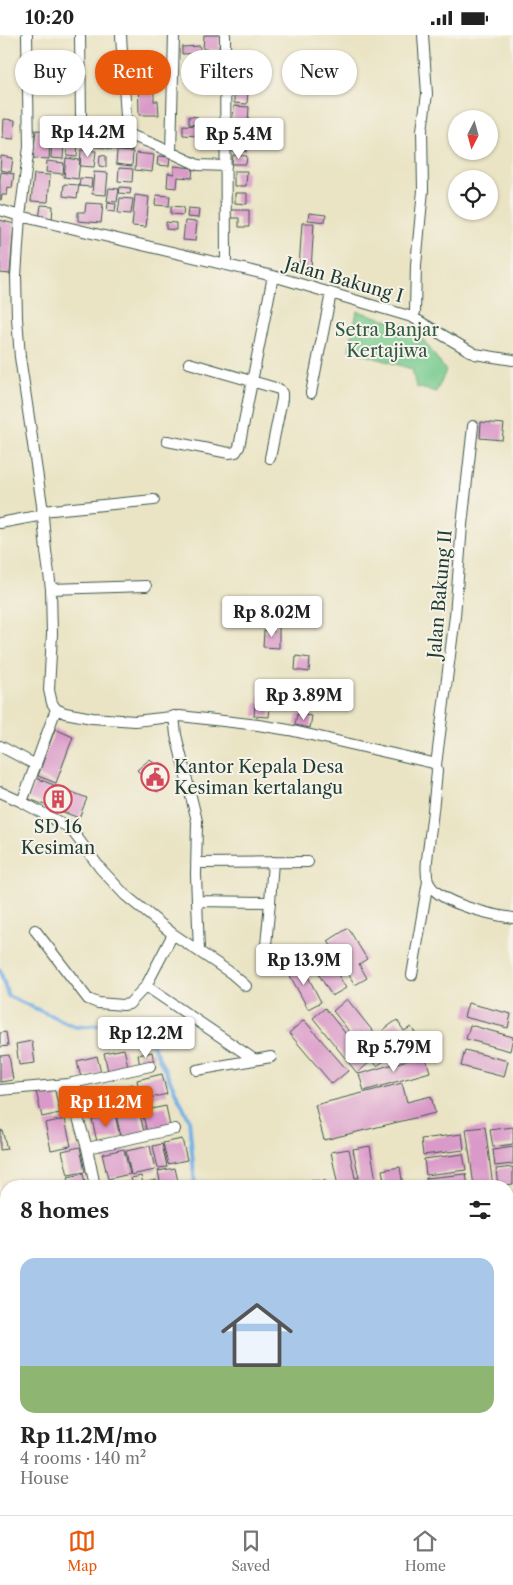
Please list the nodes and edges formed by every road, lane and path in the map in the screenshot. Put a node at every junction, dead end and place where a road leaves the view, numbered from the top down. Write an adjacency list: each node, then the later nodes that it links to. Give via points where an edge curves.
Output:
1 (27, 35): 11 (street, via 30,147)
2 (80, 35): 7 (street, via 82,123)
3 (121, 35): 7 (street)
4 (174, 35): 8 (street)
5 (225, 35): 9 (street)
6 (423, 35): 15 (street, Jalan Bakung I, via 427,94 422,130 423,190)
7 (127, 134): 8 (street)
8 (171, 152): 9 (street, via 198,165)
9 (226, 166): 12 (street)
10 (0, 210): 11 (street, Jalan Bakung I)
11 (20, 216): 12 (street, Jalan Bakung I); 24 (street, via 17,318 26,405)
12 (226, 264): 13 (street, Jalan Bakung I)
13 (273, 276): 14 (street, Jalan Bakung I); 18 (street)
14 (331, 293): 15 (street, Jalan Bakung I); 19 (street)
15 (412, 317): 16 (street, via 475,354)
16 (513, 360)
17 (188, 363): 18 (street)
18 (253, 382): 21 (street, via 236,452); 22 (street, via 279,389 282,393)
19 (311, 393)
20 (473, 426): 32 (street, Jalan Bakung II, via 452,644)
21 (167, 441)
22 (270, 458)
23 (154, 500): 24 (street)
24 (43, 513): 25 (street); 27 (street)
25 (0, 523)
26 (146, 586): 27 (street)
27 (51, 589): 28 (street, via 49,690)
28 (56, 709): 29 (street, via 92,718 124,721); 31 (street)
29 (174, 717): 32 (street, via 218,719 289,730); 36 (street, via 197,821)
30 (0, 746): 31 (street)
31 (36, 765): 34 (street)
32 (436, 765): 38 (street, Jalan Bakung II, via 438,771 427,858)
33 (0, 792): 34 (street)
34 (22, 802): 43 (street, via 70,828 125,895)
35 (273, 862): 36 (street); 37 (street); 40 (street)
36 (196, 863): 39 (street)
37 (308, 863)
38 (428, 881): 41 (street, via 436,891 453,901); 46 (street, Jalan Bakung II)
39 (197, 901): 40 (street); 44 (street)
40 (270, 902): 45 (street)
41 (513, 919)
42 (35, 930): 47 (street, via 92,1002 126,1005)
43 (173, 934): 44 (street); 47 (street)
44 (199, 951): 48 (street)
45 (264, 956)
46 (412, 975)
47 (146, 986): 50 (street)
48 (246, 986)
49 (271, 1057): 50 (street)
50 (255, 1060): 52 (street)
51 (150, 1066): 53 (street)
52 (197, 1071)
53 (68, 1084): 54 (street); 56 (street)
54 (0, 1090)
55 (175, 1129): 56 (street)
56 (87, 1148): 57 (street)
57 (94, 1180)

